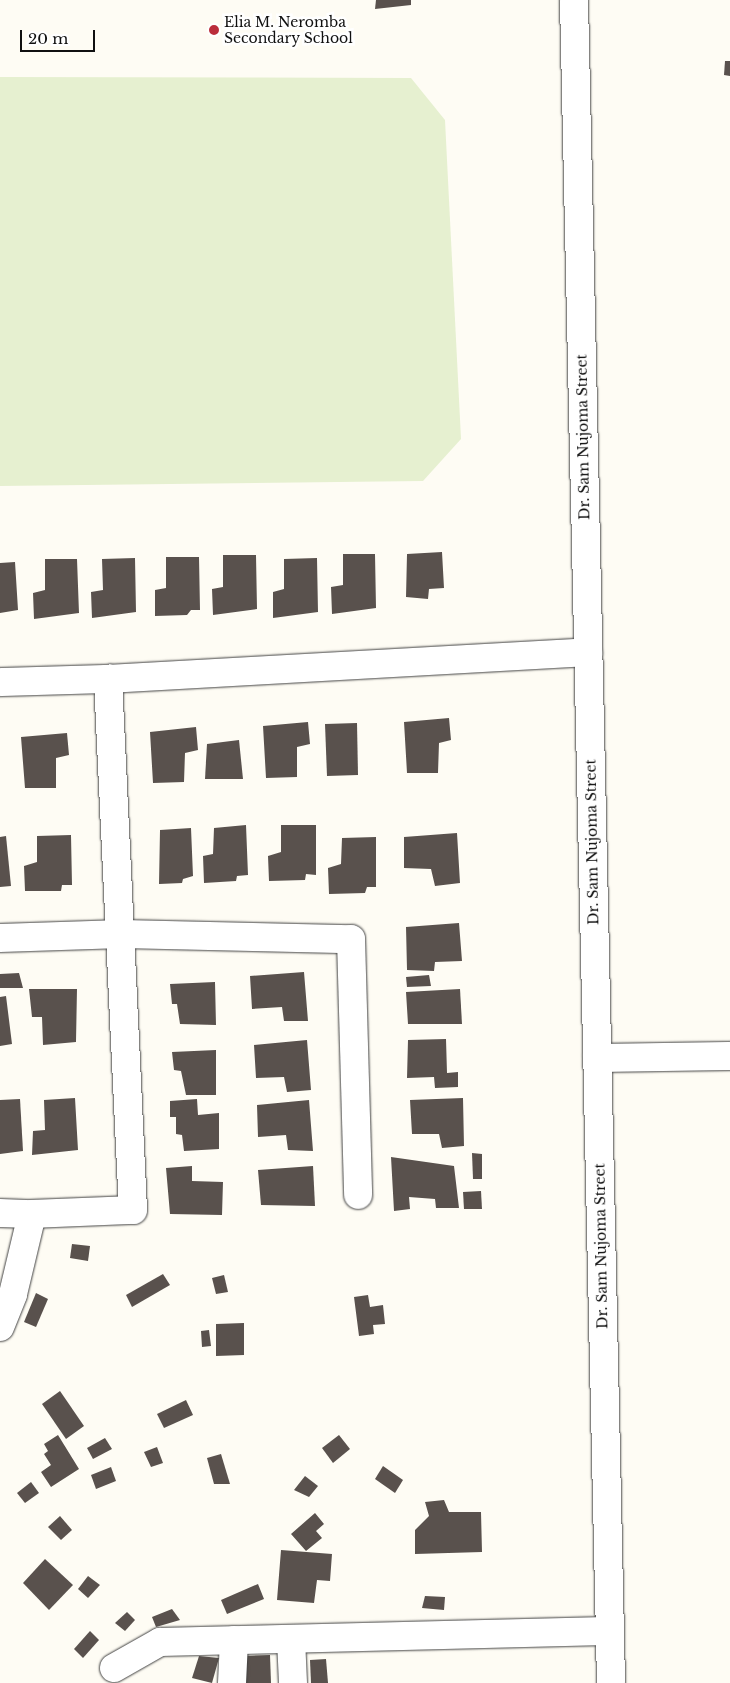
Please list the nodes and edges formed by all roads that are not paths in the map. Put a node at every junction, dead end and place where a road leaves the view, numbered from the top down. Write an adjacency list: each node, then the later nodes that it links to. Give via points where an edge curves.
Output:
1 (574, 0): 2 (street, Dr. Sam Nujoma Street)
2 (588, 652): 3 (street); 8 (street, Dr. Sam Nujoma Street)
3 (108, 679): 4 (street); 5 (street)
4 (0, 682)
5 (122, 934): 6 (street); 9 (street, via 350,939); 11 (street, via 133,1210)
6 (0, 938)
7 (730, 1056): 8 (street)
8 (597, 1058): 13 (street, Dr. Sam Nujoma Street)
9 (358, 1195)
10 (0, 1214): 11 (street)
11 (32, 1214): 12 (street, via 13,1294)
12 (0, 1327)
13 (609, 1631): 14 (street); 19 (street, Dr. Sam Nujoma Street)
14 (291, 1644): 15 (street); 18 (street)
15 (234, 1645): 16 (street, via 160,1642); 17 (street)
16 (114, 1668)
17 (232, 1683)
18 (292, 1683)
19 (611, 1683)

